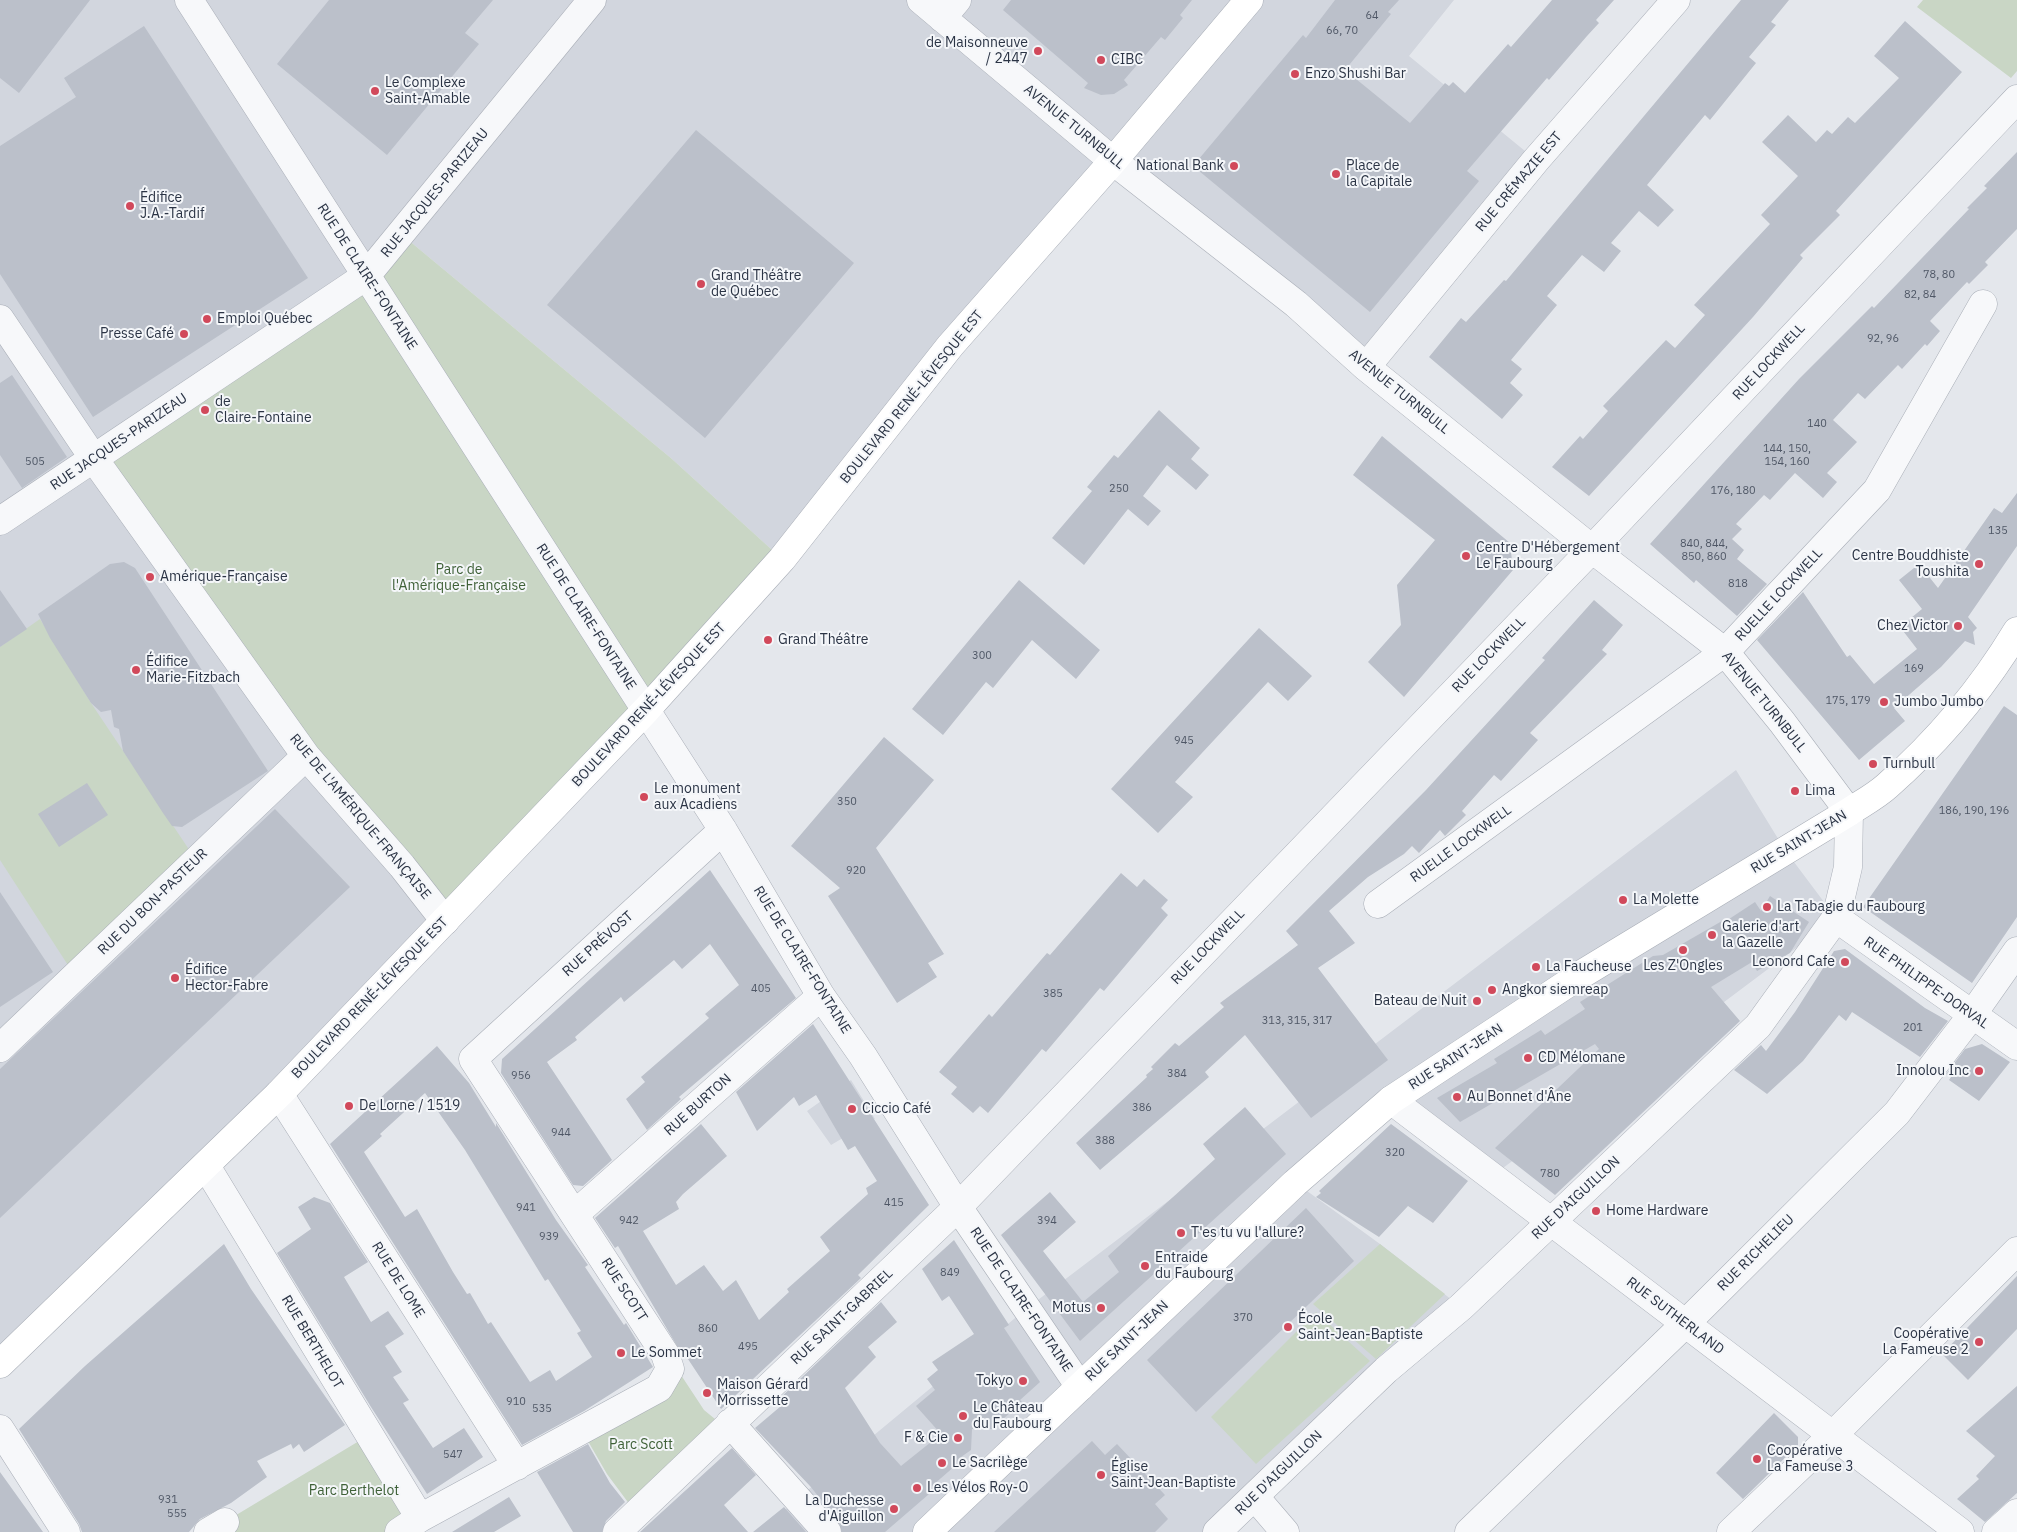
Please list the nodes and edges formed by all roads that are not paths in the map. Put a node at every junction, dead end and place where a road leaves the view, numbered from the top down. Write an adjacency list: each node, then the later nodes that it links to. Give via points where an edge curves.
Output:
1 (188, 0): 9 (street, RUE DE CLAIRE-FONTAINE)
2 (592, 0): 9 (street, RUE JACQUES-PARIZEAU)
3 (921, 0): 6 (street, AVENUE TURNBULL)
4 (1249, 0): 8 (main road, BOULEVARD RENÉ-LÉVESQUE EST)
5 (1676, 0): 12 (street, RUE CRÉMAZIE EST, via 1536,160)
6 (950, 9): 8 (street, AVENUE TURNBULL)
7 (2017, 99): 15 (street, RUE LOCKWELL)
8 (1114, 161): 12 (street, AVENUE TURNBULL, via 1296,304); 18 (main road, BOULEVARD RENÉ-LÉVESQUE EST, via 950,346 782,559)
9 (366, 276): 13 (street, RUE JACQUES-PARIZEAU); 18 (street, RUE DE CLAIRE-FONTAINE)
10 (1983, 304): 17 (street, RUELLE LOCKWELL, via 1876,490)
11 (0, 319): 13 (street, RUE DE L'AMÉRIQUE-FRANÇAISE)
12 (1366, 367): 15 (street, AVENUE TURNBULL)
13 (94, 459): 14 (street, RUE JACQUES-PARIZEAU); 19 (street, RUE DE L'AMÉRIQUE-FRANÇAISE)
14 (0, 522)
15 (1592, 549): 17 (street, AVENUE TURNBULL); 34 (street, RUE LOCKWELL)
16 (2017, 632): 20 (main road, RUE SAINT-JEAN, via 1960,711 1924,750 1886,787)
17 (1725, 652): 20 (street, AVENUE TURNBULL); 22 (street, RUELLE LOCKWELL)
18 (646, 710): 21 (street, RUE DE CLAIRE-FONTAINE); 24 (main road, BOULEVARD RENÉ-LÉVESQUE EST)
19 (306, 756): 24 (street, RUE DE L'AMÉRIQUE-FRANÇAISE, via 402,866); 29 (street, RUE DU BON-PASTEUR)
20 (1849, 812): 23 (street, RUE D'AIGUILLON, via 1848,867); 32 (main road, RUE SAINT-JEAN, via 1582,974)
21 (722, 830): 26 (street, RUE DE CLAIRE-FONTAINE); 30 (street, RUE PRÉVOST)
22 (1378, 904)
23 (1836, 918): 27 (street, RUE PHILIPPE-DORVAL); 36 (street, RUE D'AIGUILLON, via 1758,1026)
24 (445, 921): 31 (main road, BOULEVARD RENÉ-LÉVESQUE EST)
25 (2017, 951): 27 (street, RUE RICHELIEU)
26 (821, 996): 34 (street, RUE DE CLAIRE-FONTAINE, via 863,1056); 35 (street, RUE BURTON)
27 (1972, 1015): 28 (street, RUE PHILIPPE-DORVAL); 38 (street, RUE RICHELIEU, via 1897,1113)
28 (2017, 1046)
29 (0, 1048)
30 (473, 1059): 35 (street, RUE SCOTT)
31 (278, 1094): 33 (main road, BOULEVARD RENÉ-LÉVESQUE EST); 44 (street, RUE DE LOME)
32 (1391, 1100): 36 (street, RUE SUTHERLAND); 40 (main road, RUE SAINT-JEAN, via 1295,1183)
33 (206, 1166): 39 (main road, BOULEVARD RENÉ-LÉVESQUE EST); 47 (street, RUE BERTHELOT)
34 (958, 1207): 40 (street, RUE DE CLAIRE-FONTAINE); 41 (street, RUE SAINT-GABRIEL)
35 (575, 1214): 44 (street, RUE SCOTT, via 665,1354 670,1369 659,1388)
36 (1551, 1221): 38 (street, RUE SUTHERLAND); 45 (street, RUE D'AIGUILLON, via 1461,1307 1386,1370)
37 (2017, 1251): 43 (street)
38 (1685, 1324): 43 (street, RUE SUTHERLAND); 54 (street, RUE RICHELIEU)
39 (0, 1364)
40 (1080, 1387): 51 (main road, RUE SAINT-JEAN)
41 (730, 1423): 49 (street, RUE SAINT-GABRIEL); 50 (street)
42 (0, 1429): 48 (street)
43 (1833, 1435): 55 (street); 56 (street, RUE SUTHERLAND)
44 (517, 1466): 47 (street)
45 (1255, 1497): 52 (street, RUE D'AIGUILLON); 53 (street)
46 (2017, 1513): 57 (street)
47 (409, 1525)
48 (66, 1532)
49 (618, 1532)
50 (827, 1532)
51 (926, 1532)
52 (1217, 1532)
53 (1284, 1532)
54 (1469, 1532)
55 (1731, 1532)
56 (1960, 1532)
57 (1996, 1532)

